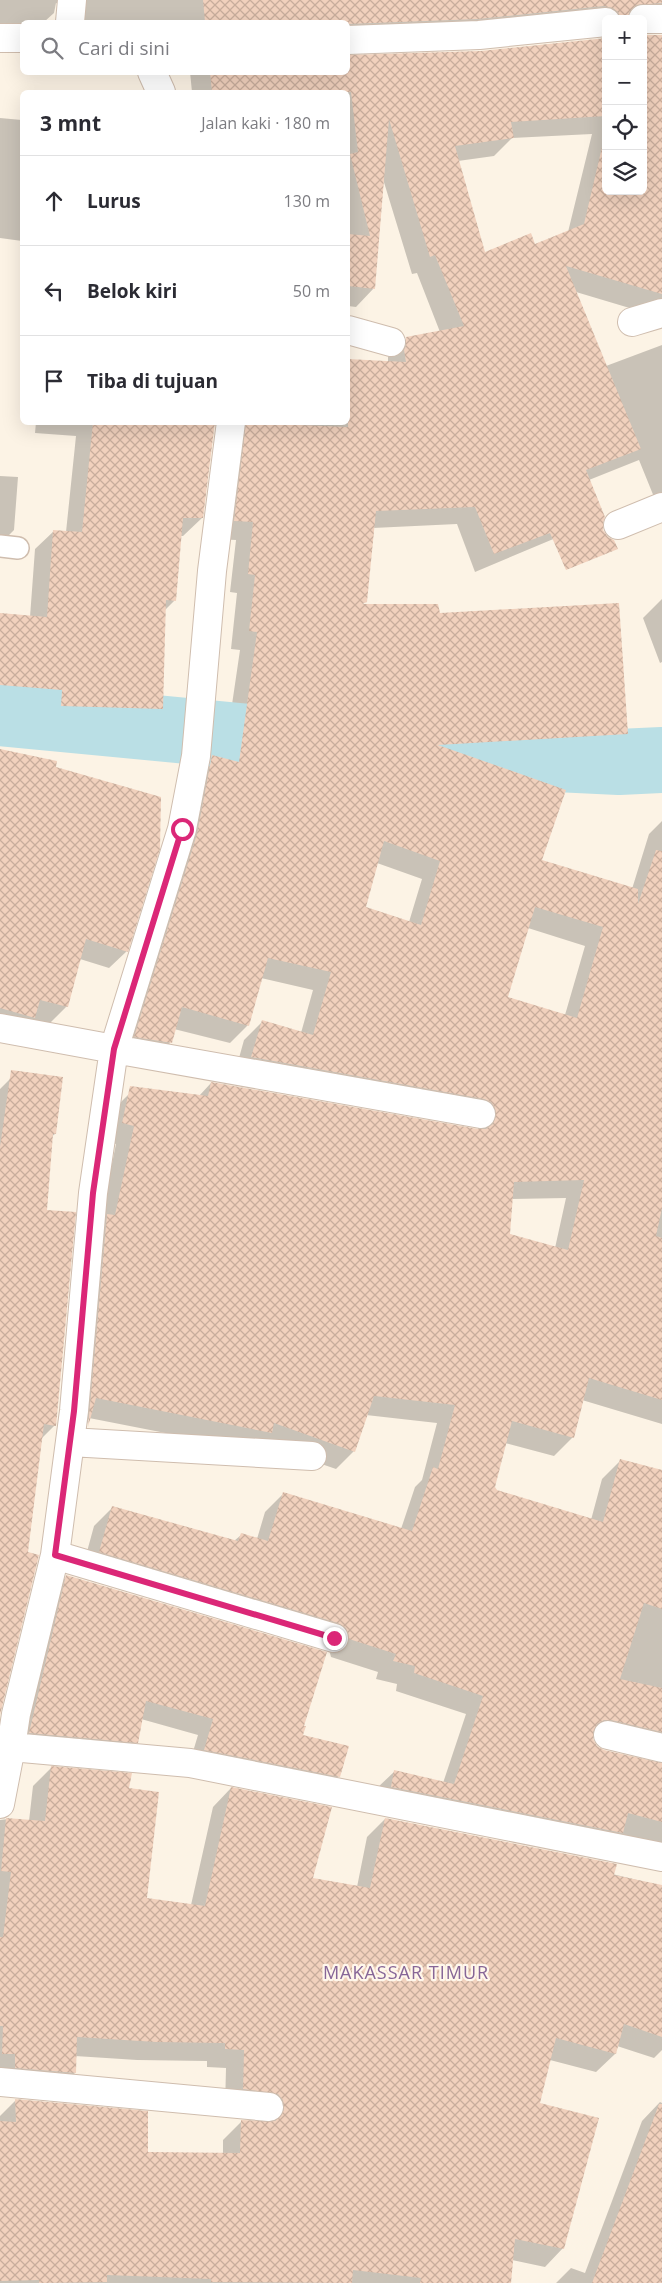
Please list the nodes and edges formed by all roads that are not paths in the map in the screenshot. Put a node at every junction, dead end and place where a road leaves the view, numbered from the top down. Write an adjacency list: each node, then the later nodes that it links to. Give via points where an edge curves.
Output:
1 (72, 0): 4 (street)
2 (662, 18): 3 (street)
3 (647, 19)
4 (70, 20)
5 (602, 22): 8 (street, via 479,35)
6 (0, 38): 7 (street)
7 (20, 38)
8 (350, 40)
9 (153, 75): 10 (street)
10 (160, 90)
11 (662, 313): 12 (street)
12 (632, 322)
13 (350, 331): 14 (street)
14 (391, 342)
15 (231, 425): 19 (street, via 212,571 196,756 182,829)
16 (662, 507): 17 (street)
17 (618, 525)
18 (0, 1028): 19 (street)
19 (114, 1049): 20 (street); 21 (street, via 93,1193)
20 (481, 1114)
21 (70, 1442): 22 (street); 23 (street)
22 (312, 1456)
23 (55, 1555): 24 (street); 26 (street)
24 (334, 1638)
25 (608, 1734): 27 (street)
26 (6, 1746): 28 (street); 29 (street, via 190,1763)
27 (662, 1748)
28 (0, 1804)
29 (662, 1858)
30 (0, 2082): 31 (street)
31 (269, 2107)

